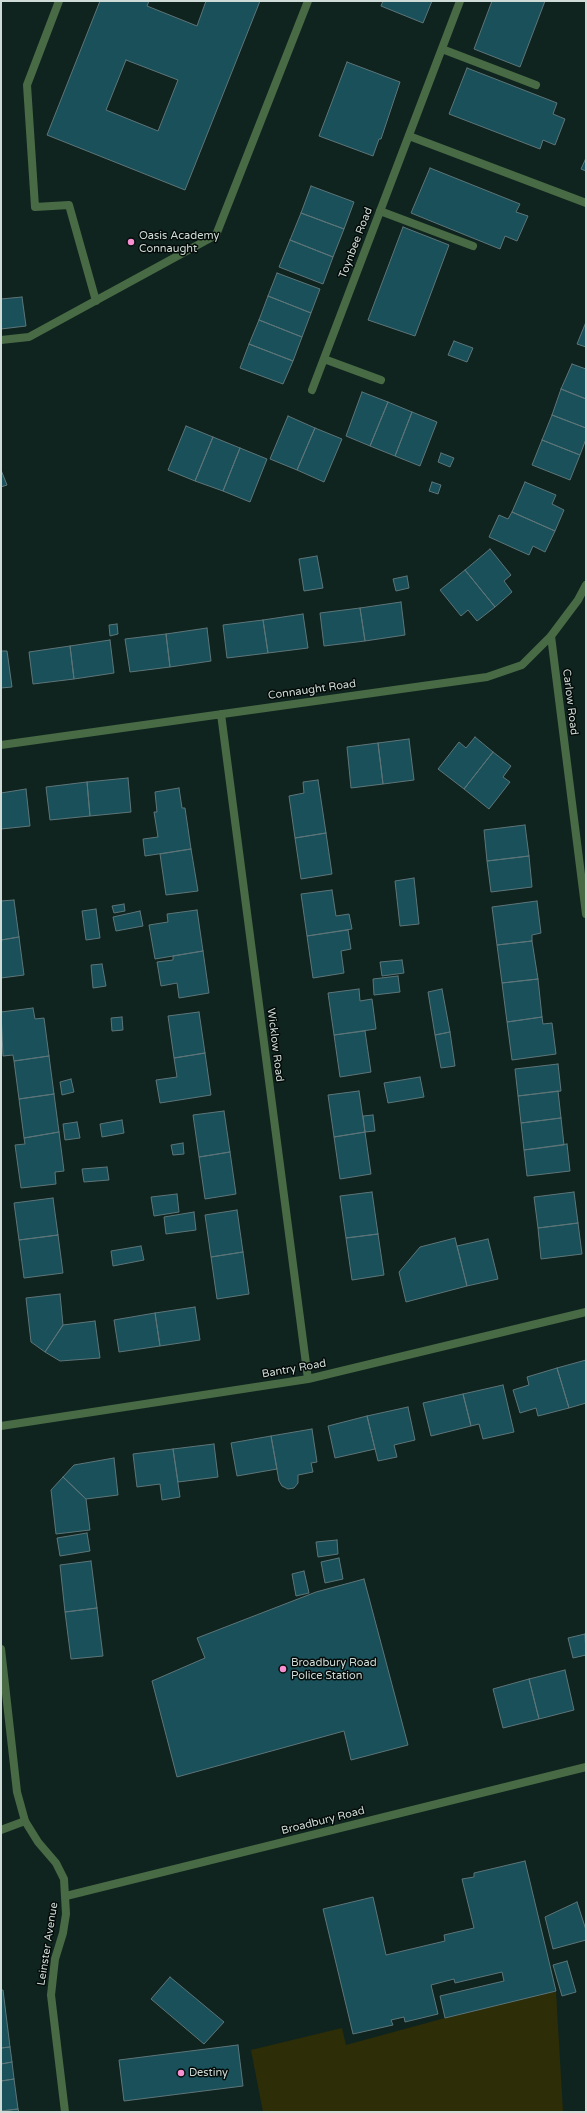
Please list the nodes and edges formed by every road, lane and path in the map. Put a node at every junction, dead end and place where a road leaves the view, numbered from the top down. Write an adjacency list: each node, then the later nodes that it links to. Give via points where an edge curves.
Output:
1 (59, 1): 10 (street, via 26,85 34,207 69,205)
2 (308, 1): 10 (street, via 216,235)
3 (460, 1): 4 (street, Toynbee Road)
4 (442, 49): 5 (street); 6 (street, Toynbee Road)
5 (536, 85)
6 (409, 136): 7 (street); 8 (street, Toynbee Road)
7 (586, 203)
8 (380, 211): 9 (street); 12 (street, Toynbee Road)
9 (473, 246)
10 (96, 301): 11 (street, via 29,337)
11 (1, 340)
12 (324, 359): 13 (street); 14 (street, Toynbee Road)
13 (381, 380)
14 (312, 390)
15 (586, 585): 16 (street, Connaught Road)
16 (551, 636): 17 (street, Connaught Road, via 522,665 487,677); 19 (street, Carlow Road)
17 (221, 714): 18 (street, Connaught Road); 21 (street, Wicklow Road)
18 (1, 745)
19 (586, 914)
20 (586, 1312): 21 (street, Bantry Road)
21 (308, 1379): 22 (street, Bantry Road)
22 (1, 1426)
23 (1, 1649): 25 (street, Leinster Avenue, via 17,1792)
24 (586, 1767): 27 (street, Broadbury Road)
25 (25, 1821): 26 (street); 27 (street, Leinster Avenue, via 38,1842 56,1863 64,1878)
26 (1, 1830)
27 (66, 1896): 28 (street, Leinster Avenue, via 66,1914 55,1959 51,1995)
28 (66, 2112)

